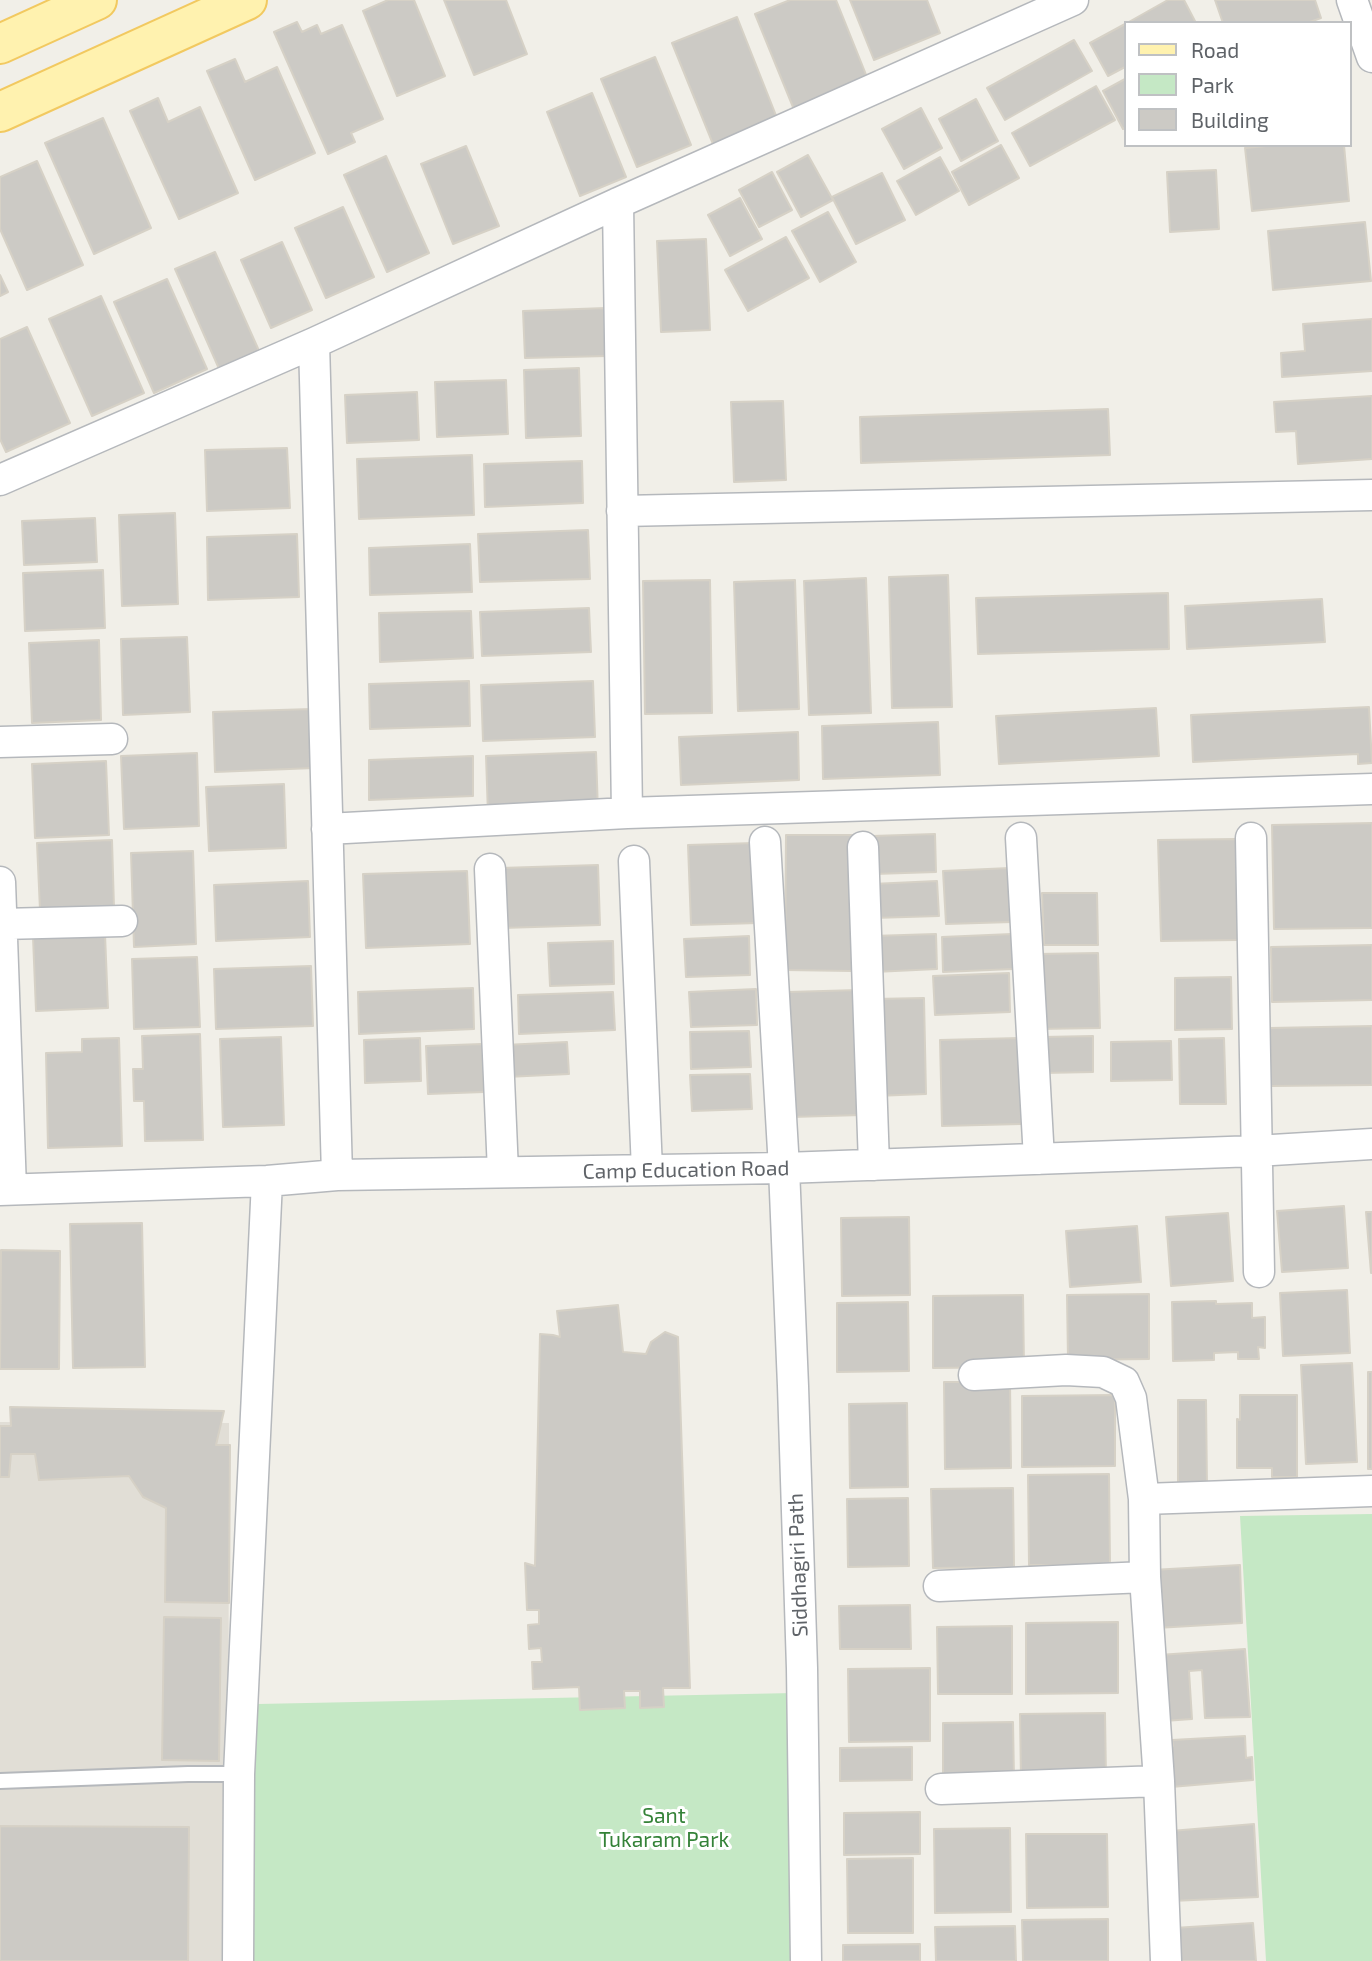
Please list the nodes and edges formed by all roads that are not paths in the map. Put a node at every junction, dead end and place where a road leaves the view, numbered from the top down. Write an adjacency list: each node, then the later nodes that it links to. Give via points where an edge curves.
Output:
1 (97, 0): 6 (main road)
2 (247, 0): 5 (main road)
3 (1073, 0): 9 (street)
4 (1352, 0): 7 (street)
5 (195, 11): 8 (main road)
6 (0, 44)
7 (1372, 57)
8 (0, 112)
9 (618, 203): 10 (street); 13 (street)
10 (314, 343): 11 (street); 18 (street)
11 (0, 480)
12 (1372, 495): 13 (street)
13 (622, 511): 17 (street)
14 (112, 738): 15 (street)
15 (0, 742)
16 (1372, 789): 17 (street)
17 (627, 813): 18 (street)
18 (327, 829): 35 (street)
19 (1021, 838): 30 (street)
20 (1251, 838): 29 (street)
21 (765, 842): 32 (street, Siddhagiri Path)
22 (863, 848): 31 (street)
23 (634, 860): 33 (street)
24 (490, 869): 34 (street)
25 (0, 882): 27 (street)
26 (122, 920): 27 (street)
27 (1, 941): 37 (street)
28 (1372, 1144): 29 (street, Camp Education Road)
29 (1256, 1151): 30 (street, Camp Education Road); 38 (street)
30 (1039, 1159): 31 (street, Camp Education Road)
31 (874, 1165): 32 (street, Camp Education Road)
32 (784, 1168): 33 (street, Camp Education Road); 49 (street, Siddhagiri Path, via 802,1668)
33 (647, 1170): 34 (street, Camp Education Road)
34 (503, 1172): 35 (street, Camp Education Road)
35 (337, 1175): 36 (street, Camp Education Road)
36 (267, 1181): 37 (street, Camp Education Road); 44 (street)
37 (5, 1189)
38 (1259, 1272)
39 (974, 1375): 41 (street, via 1066,1370 1102,1372 1124,1382 1131,1398)
40 (1372, 1491): 41 (street)
41 (1144, 1499): 42 (street)
42 (1145, 1577): 43 (street); 46 (street)
43 (939, 1586)
44 (239, 1774): 45 (lane); 48 (street)
45 (0, 1781)
46 (1159, 1781): 47 (street); 50 (street)
47 (941, 1789)
48 (238, 1961)
49 (806, 1961)
50 (1166, 1961)

